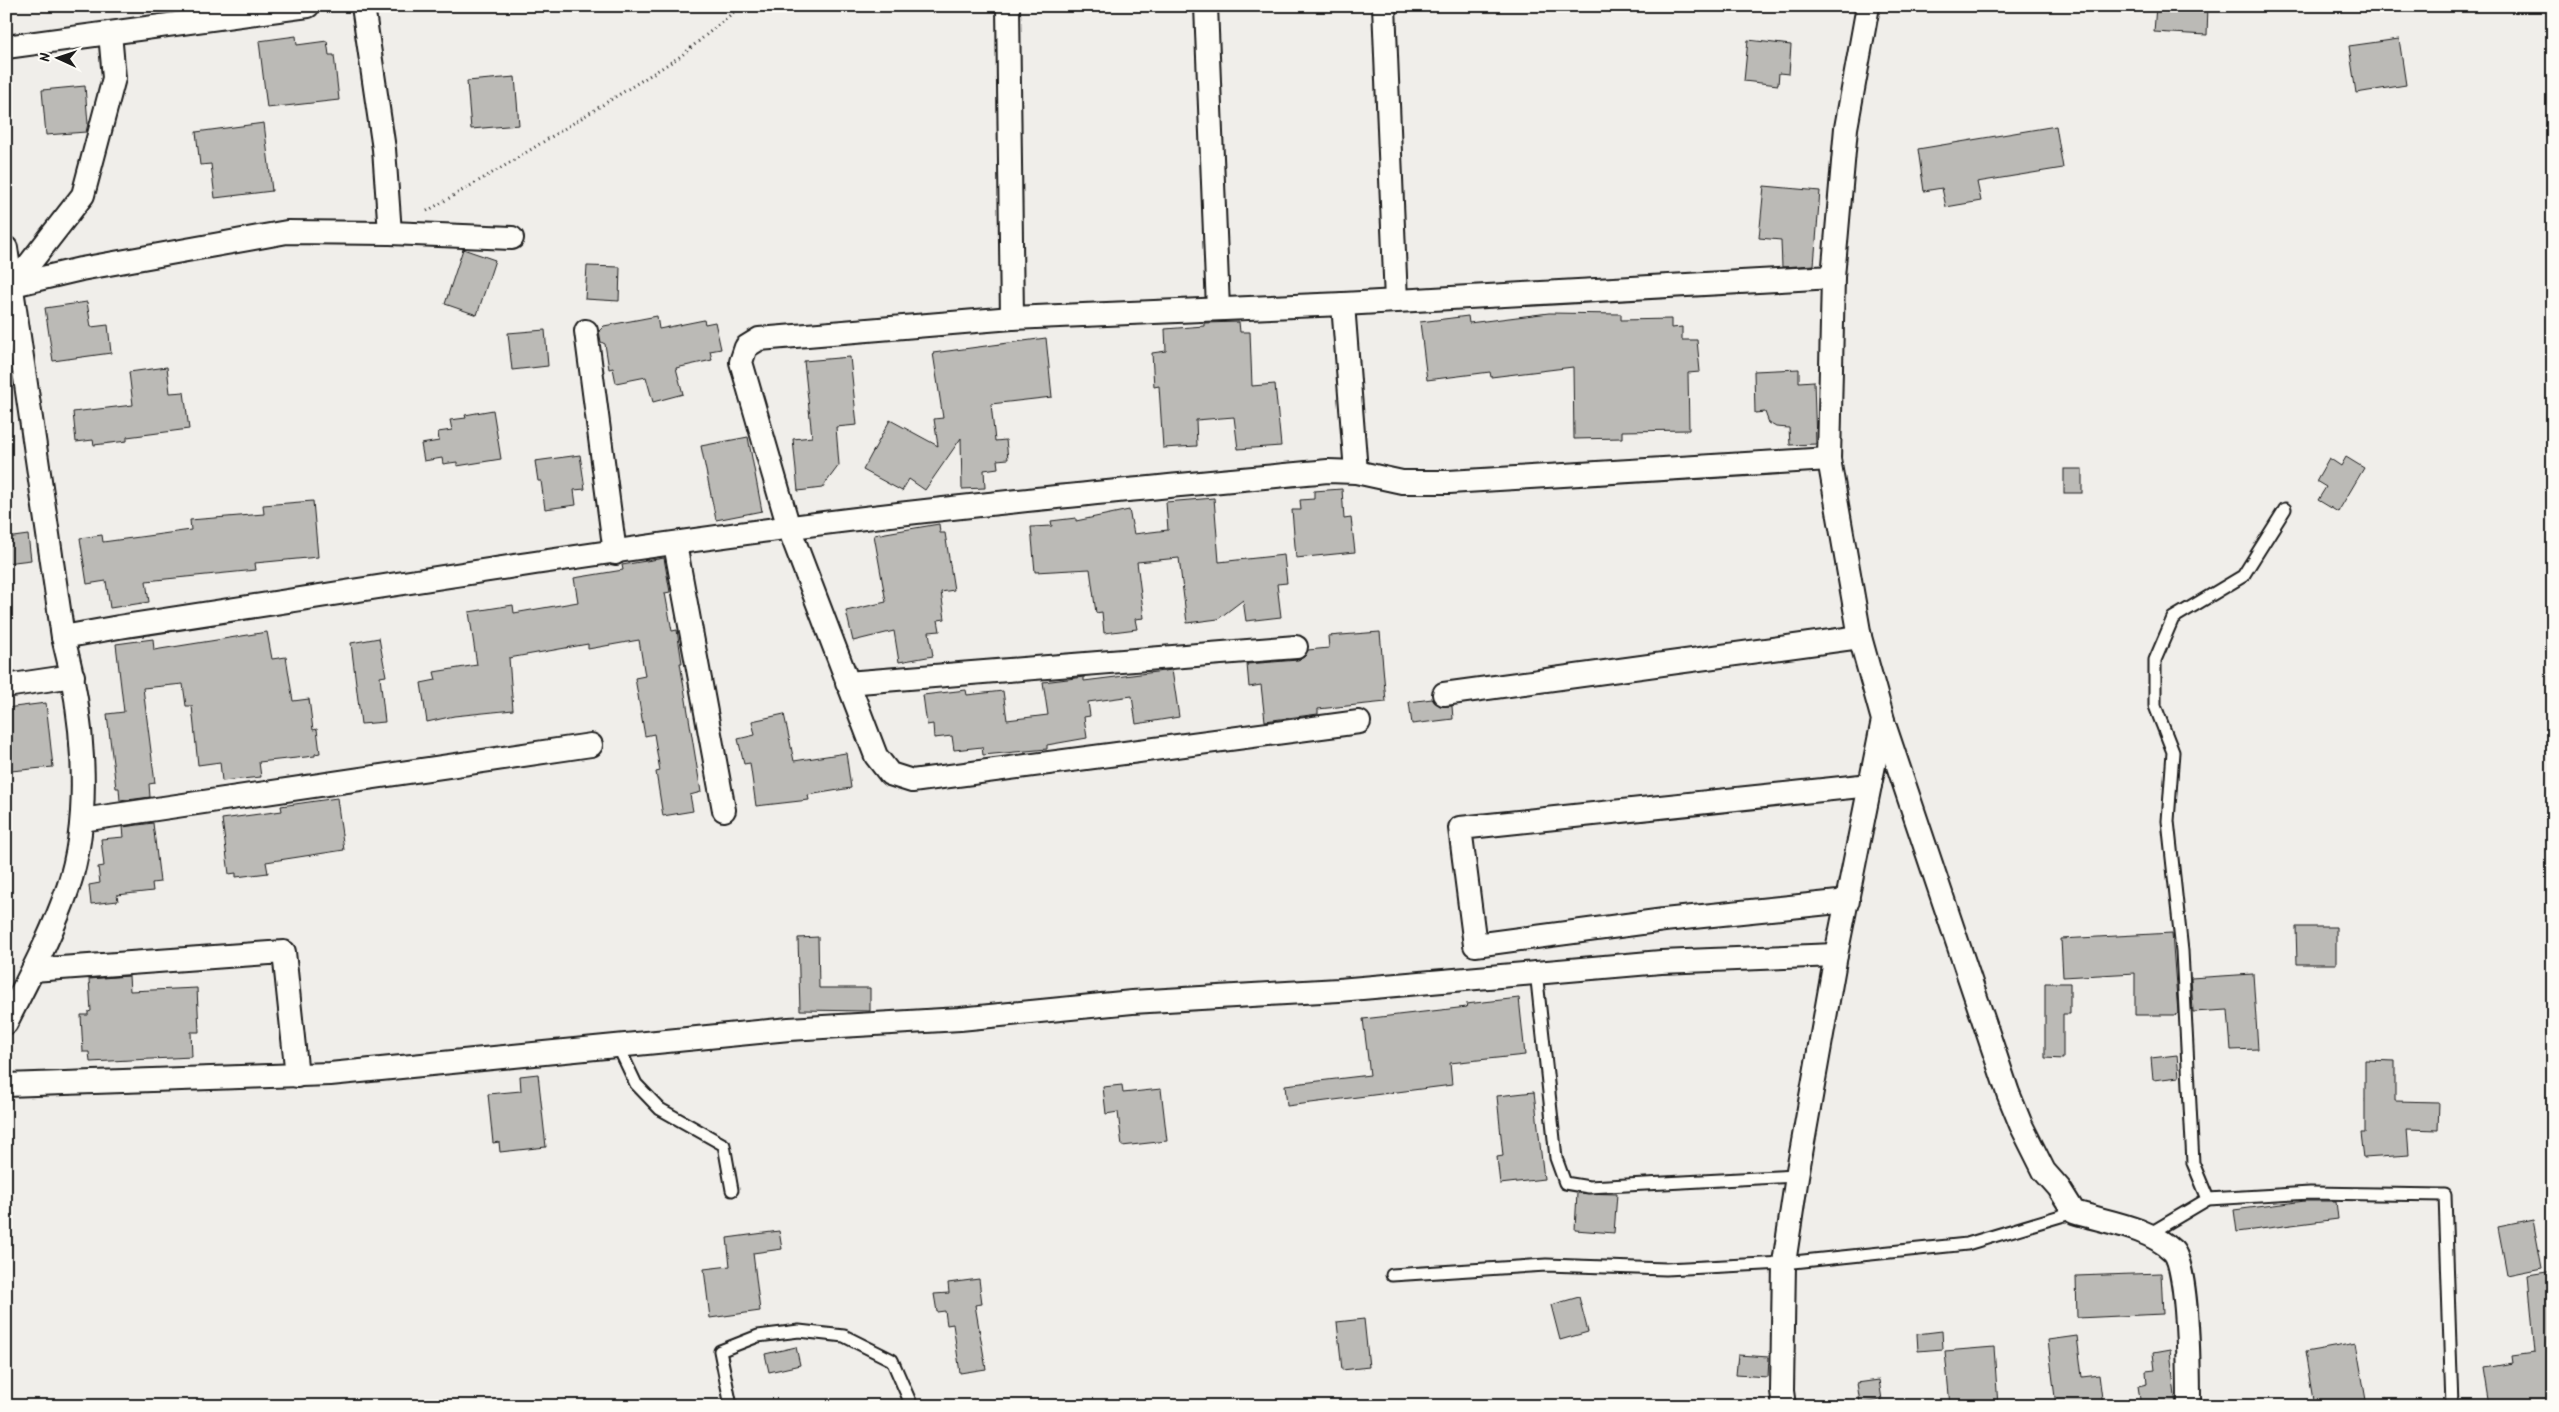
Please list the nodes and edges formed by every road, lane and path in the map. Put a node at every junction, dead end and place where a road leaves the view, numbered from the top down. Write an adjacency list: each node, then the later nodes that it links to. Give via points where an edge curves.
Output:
1 (308, 6): 8 (street)
2 (364, 6): 12 (street, via 384,149)
3 (742, 6): 11 (path, via 681,56)
4 (1008, 6): 20 (street)
5 (1206, 6): 19 (street)
6 (1384, 6): 17 (street)
7 (1868, 6): 15 (street, via 1846,128)
8 (173, 15): 9 (street)
9 (110, 33): 10 (street); 16 (street, via 114,78 83,195)
10 (6, 47)
11 (423, 213)
12 (390, 233): 13 (street); 16 (street, via 287,232 81,269)
13 (512, 238)
14 (6, 248): 16 (street)
15 (1833, 277): 17 (street); 22 (street)
16 (10, 286): 28 (street)
17 (1396, 301): 18 (street)
18 (1343, 304): 19 (street); 23 (street)
19 (1218, 309): 20 (street)
20 (1012, 318): 25 (street, via 759,338 746,347 741,362)
21 (586, 331): 27 (street)
22 (1828, 459): 23 (street, via 1449,482 1402,482); 29 (street)
23 (1356, 472): 25 (street, via 1328,471 978,505)
24 (2284, 509): 51 (lane, via 2243,576 2173,618 2155,660 2155,706 2172,752 2168,821 2182,951 2193,1163)
25 (790, 528): 26 (street); 32 (street)
26 (675, 544): 27 (street); 39 (street)
27 (615, 553): 28 (street)
28 (64, 637): 31 (street)
29 (1860, 637): 34 (street); 35 (street)
30 (1296, 646): 32 (street)
31 (73, 676): 33 (street); 40 (street, via 83,775)
32 (847, 683): 36 (street, via 876,756 890,774 912,781)
33 (6, 686)
34 (1444, 694)
35 (1882, 720): 38 (street); 52 (street, via 2014,1109 2044,1171)
36 (1359, 722)
37 (592, 745): 40 (street)
38 (1870, 785): 41 (street); 41 (street, via 1460,828 1475,945 1664,920)
39 (724, 810)
40 (82, 820): 43 (street, via 68,887)
41 (1848, 901): 42 (street)
42 (1836, 955): 44 (street); 49 (street)
43 (33, 970): 45 (street); 47 (street, via 284,952)
44 (1536, 971): 46 (street, via 1338,990 1132,1002 960,1019 789,1029); 49 (lane, via 1556,1158 1565,1183 1589,1187)
45 (6, 1023)
46 (618, 1046): 47 (street); 50 (lane, via 636,1084 660,1109 724,1145)
47 (297, 1076): 48 (street)
48 (6, 1085)
49 (1797, 1176): 54 (street)
50 (732, 1190)
51 (2208, 1199): 53 (lane); 60 (lane, via 2310,1193 2445,1195)
52 (2074, 1212): 53 (street); 54 (lane, via 1967,1244)
53 (2149, 1234): 59 (street, via 2174,1252 2184,1279)
54 (1784, 1263): 55 (lane, via 1666,1270 1546,1265); 58 (street)
55 (1392, 1275)
56 (731, 1406): 57 (lane, via 720,1351 758,1336 798,1331 844,1336 892,1360)
57 (912, 1406)
58 (1784, 1406)
59 (2189, 1406)
60 (2452, 1406)

